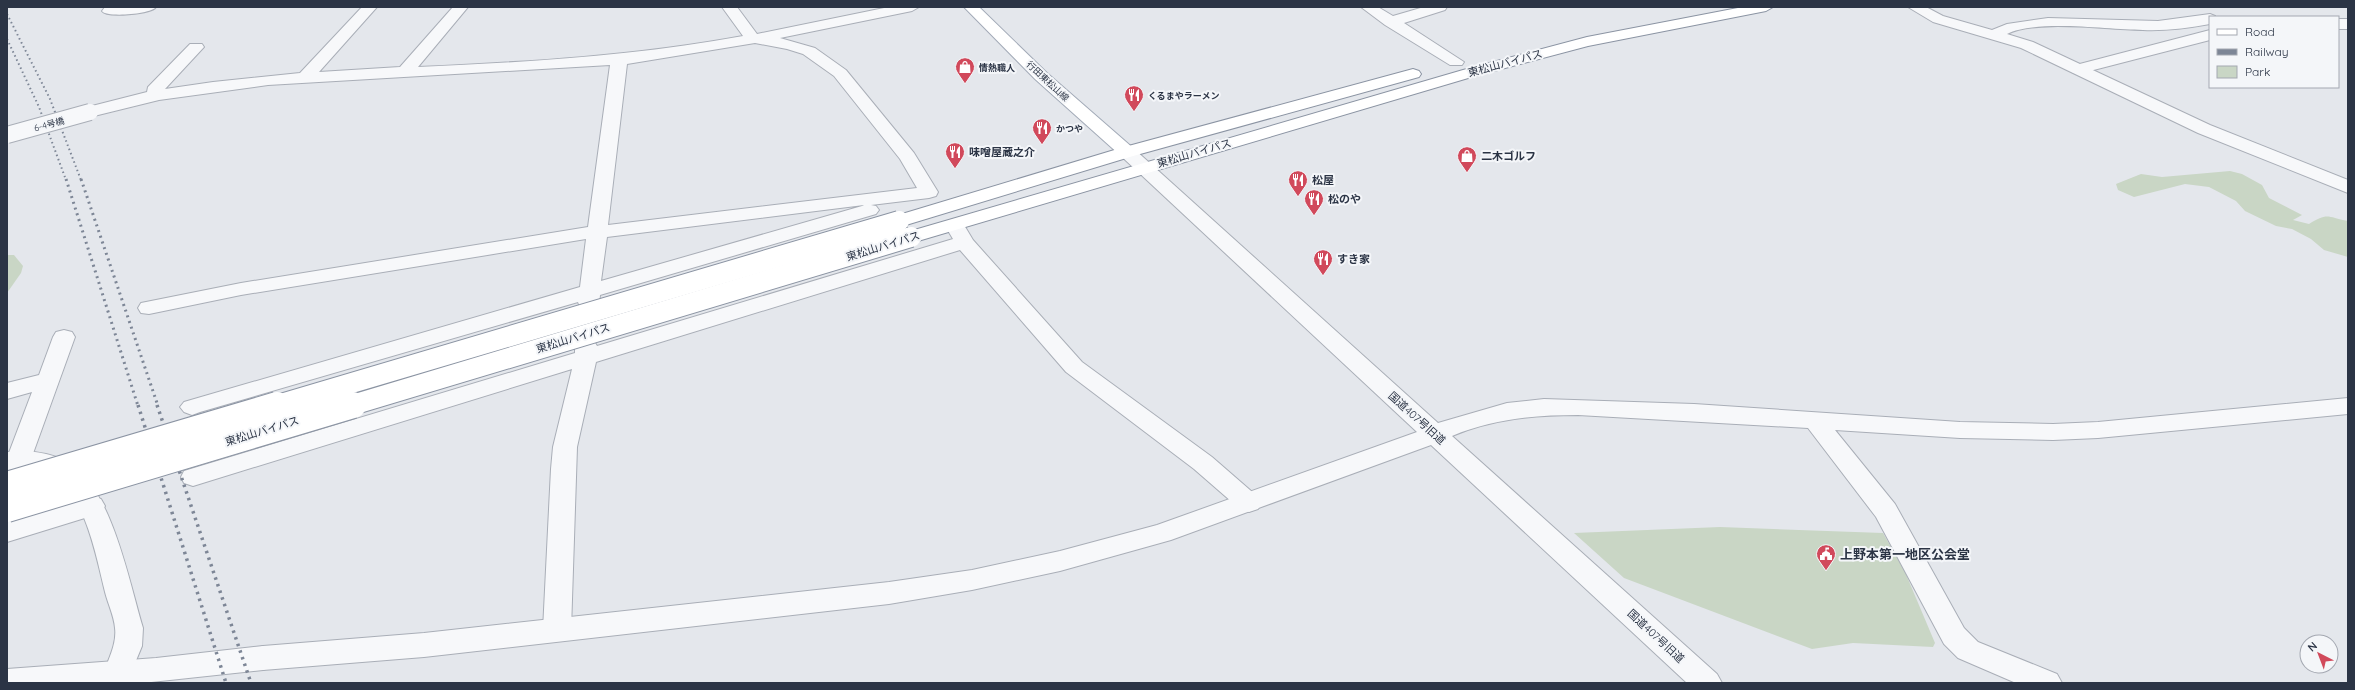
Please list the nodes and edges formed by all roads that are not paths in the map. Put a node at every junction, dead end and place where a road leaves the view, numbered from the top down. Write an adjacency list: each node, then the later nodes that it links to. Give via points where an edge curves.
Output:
1 (114, 7): 2 (street, via 109,11)
2 (149, 7)
3 (370, 7): 23 (street)
4 (461, 7): 22 (street)
5 (729, 7): 17 (street)
6 (912, 7): 17 (street, 6-4号橋)
7 (971, 7): 26 (main road, 行田東松山線, via 1041,76)
8 (1368, 7): 14 (street)
9 (1440, 7): 14 (street)
10 (1696, 7): 20 (main road, 東松山バイパス, via 1584,30)
11 (1766, 7): 27 (main road, 東松山バイパス, via 1579,44 1469,73)
12 (1915, 7): 15 (street, via 1938,19)
13 (2209, 19): 15 (street, via 2157,26 2059,23 2025,25 2006,27)
14 (1390, 22): 20 (street)
15 (1994, 35): 21 (street, via 2027,45)
16 (2209, 35): 21 (street)
17 (752, 38): 19 (street, 6-4号橋); 29 (street, via 810,50 827,60 908,157)
18 (196, 47): 24 (street, via 154,91)
19 (619, 60): 22 (street, 6-4号橋); 32 (street)
20 (1456, 62): 26 (main road, 東松山バイパス)
21 (2078, 69): 28 (street, via 2204,130)
22 (406, 71): 23 (street, 6-4号橋)
23 (306, 76): 24 (street, 6-4号橋)
24 (157, 95): 25 (street, 6-4号橋, bridge)
25 (7, 135)
26 (1127, 152): 27 (street, 国道407号旧道); 30 (main road, 東松山バイパス)
27 (1142, 168): 30 (main road, 東松山バイパス); 42 (street, 国道407号旧道)
28 (2348, 187)
29 (929, 192): 30 (street); 32 (street); 33 (street)
30 (954, 225): 31 (main road, 東松山バイパス); 36 (street); 46 (street, via 1074,367 1203,463)
31 (905, 229): 45 (main road, 東松山バイパス, bridge); 48 (main road, 東松山バイパス, bridge)
32 (596, 232): 33 (street); 34 (street, via 241,289)
33 (589, 292): 36 (street); 40 (street)
34 (149, 308)
35 (64, 337): 37 (street)
36 (586, 357): 44 (street); 50 (street, via 564,454)
37 (48, 380): 38 (street); 43 (street)
38 (7, 390)
39 (2348, 406): 41 (street, via 2053,432 1960,430)
40 (192, 407)
41 (1815, 420): 42 (street, via 1544,407 1507,411); 55 (street, via 1886,511 1954,636 1968,650)
42 (1433, 433): 46 (street, via 1398,450); 54 (street, 国道407号旧道)
43 (13, 460): 47 (street, via 36,460 59,467 77,481)
44 (193, 477)
45 (7, 485)
46 (1249, 503): 50 (street, via 1162,533 1060,561 972,580)
47 (92, 506): 49 (street); 51 (street, via 129,628 128,646)
48 (7, 509)
49 (7, 532)
50 (557, 630): 51 (street, via 424,645)
51 (118, 672): 52 (street)
52 (77, 679): 53 (street)
53 (7, 680)
54 (1707, 683)
55 (2047, 683)

